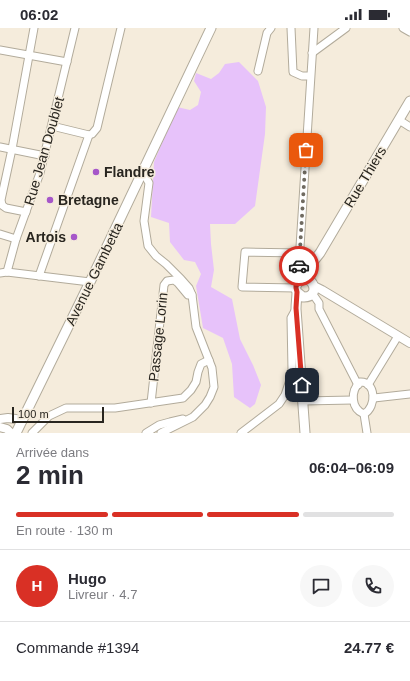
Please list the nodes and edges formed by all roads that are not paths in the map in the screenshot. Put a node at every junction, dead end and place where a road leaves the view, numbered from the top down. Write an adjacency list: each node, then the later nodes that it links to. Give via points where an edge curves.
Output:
1 (34, 28): 13 (street)
2 (75, 28): 14 (street, Rue Jean Doublet)
3 (121, 28): 21 (street, via 97,128)
4 (211, 28): 25 (main road, Avenue Gambetta)
5 (272, 28): 15 (street, via 267,34)
6 (291, 28): 16 (street, via 293,72)
7 (314, 28): 12 (street)
8 (346, 28): 12 (street)
9 (403, 28): 10 (street)
10 (410, 32)
11 (0, 50): 13 (street)
12 (312, 53): 16 (street)
13 (28, 55): 14 (street); 23 (street)
14 (67, 62): 19 (street, Rue Jean Doublet)
15 (258, 71)
16 (310, 76): 29 (street)
17 (410, 101): 18 (main road, Rue Thiers)
18 (399, 120): 20 (street); 33 (main road, Rue Thiers, via 312,263)
19 (52, 126): 21 (street); 24 (street, Rue Jean Doublet)
20 (410, 127)
21 (89, 135): 31 (street)
22 (0, 147): 23 (street)
23 (12, 149): 24 (street); 26 (street, via 2,205)
24 (45, 156): 26 (street, Rue Jean Doublet)
25 (142, 174): 32 (main road, Avenue Gambetta); 34 (street, via 150,183 144,222 148,246 181,279)
26 (26, 212): 28 (street, Rue Jean Doublet)
27 (0, 234): 28 (street)
28 (16, 239): 30 (street, Rue Jean Doublet)
29 (300, 253): 33 (street, via 298,278); 33 (street, via 245,252 242,287)
30 (3, 272): 31 (street)
31 (39, 276): 32 (street)
32 (90, 282): 49 (main road, Avenue Gambetta)
33 (305, 287): 35 (main road, Rue Thiers); 36 (street, via 322,290); 39 (street, via 319,303 319,309)
34 (192, 295): 38 (street, via 196,327); 45 (street, Passage Lorin, via 188,295 174,280 167,281 164,285)
35 (296, 308): 44 (main road); 56 (street, via 291,318 292,370 285,395 279,404)
36 (398, 336): 37 (street); 40 (street)
37 (410, 343)
38 (209, 360): 45 (street, via 201,364 192,390 183,398); 47 (street, via 214,387 205,406)
39 (358, 385): 40 (street, via 364,382); 43 (street)
40 (368, 385): 42 (street)
41 (410, 394): 42 (street)
42 (374, 398): 46 (street, via 369,411)
43 (353, 400): 44 (street); 46 (street, via 357,410)
44 (303, 401): 57 (main road)
45 (151, 403): 53 (street, via 115,408 66,408 49,416)
46 (364, 414): 58 (street)
47 (193, 417): 54 (street, via 164,423); 55 (street)
48 (0, 419): 49 (street)
49 (23, 420): 52 (main road, Avenue Gambetta)
50 (0, 427): 51 (street)
51 (11, 433)
52 (16, 433)
53 (32, 433)
54 (146, 433)
55 (162, 433)
56 (242, 433)
57 (305, 433)
58 (367, 433)

